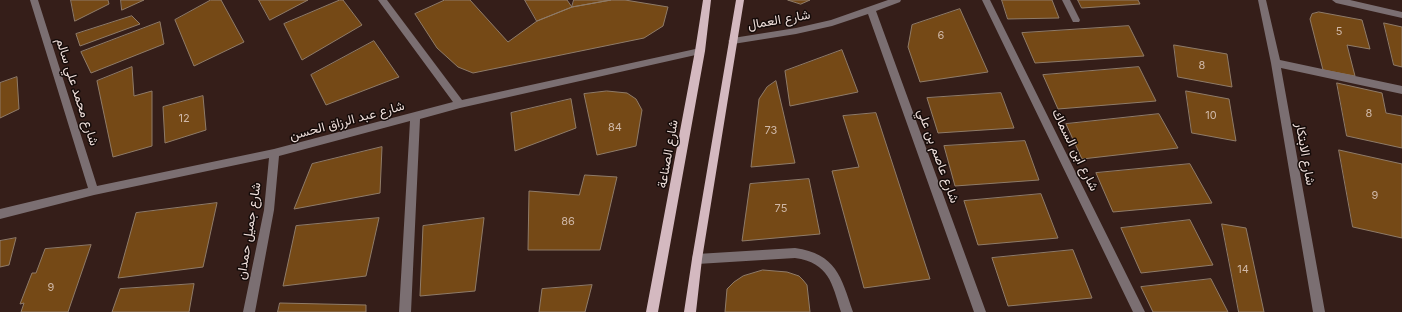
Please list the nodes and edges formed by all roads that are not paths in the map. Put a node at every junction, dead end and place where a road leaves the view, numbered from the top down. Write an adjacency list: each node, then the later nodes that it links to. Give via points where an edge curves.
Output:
1 (34, 0): 20 (street, شارع محمد علي سالم)
2 (382, 0): 17 (street)
3 (707, 0): 14 (main road, شارع الصناعة)
4 (740, 0): 13 (main road)
5 (897, 0): 10 (street, شارع العمال)
6 (986, 0): 29 (street, شارع ابن السماك)
7 (1066, 0): 12 (street)
8 (1262, 0): 15 (street, شارع الابتكار)
9 (1336, 0): 11 (street)
10 (871, 10): 13 (street, شارع العمال, via 832,23); 28 (street, شارع عاصم بن علي)
11 (1402, 15)
12 (1076, 20)
13 (733, 41): 22 (main road)
14 (700, 51): 17 (street, شارع عبد الرزاق الحسن); 25 (main road, شارع الصناعة)
15 (1276, 63): 16 (street); 30 (street, شارع الابتكار)
16 (1402, 90)
17 (460, 104): 18 (street, شارع عبد الرزاق الحسن)
18 (415, 116): 19 (street, شارع عبد الرزاق الحسن); 24 (street)
19 (274, 153): 20 (street, شارع عبد الرزاق الحسن); 23 (street, شارع جميل حمدان, via 269,210)
20 (94, 191): 21 (street, شارع عبد الرزاق الحسن)
21 (0, 214)
22 (697, 259): 26 (main road); 27 (street, via 809,254 821,260 829,270 837,283)
23 (249, 312)
24 (404, 312)
25 (652, 312)
26 (690, 312)
27 (847, 312)
28 (980, 312)
29 (1139, 312)
30 (1319, 312)

